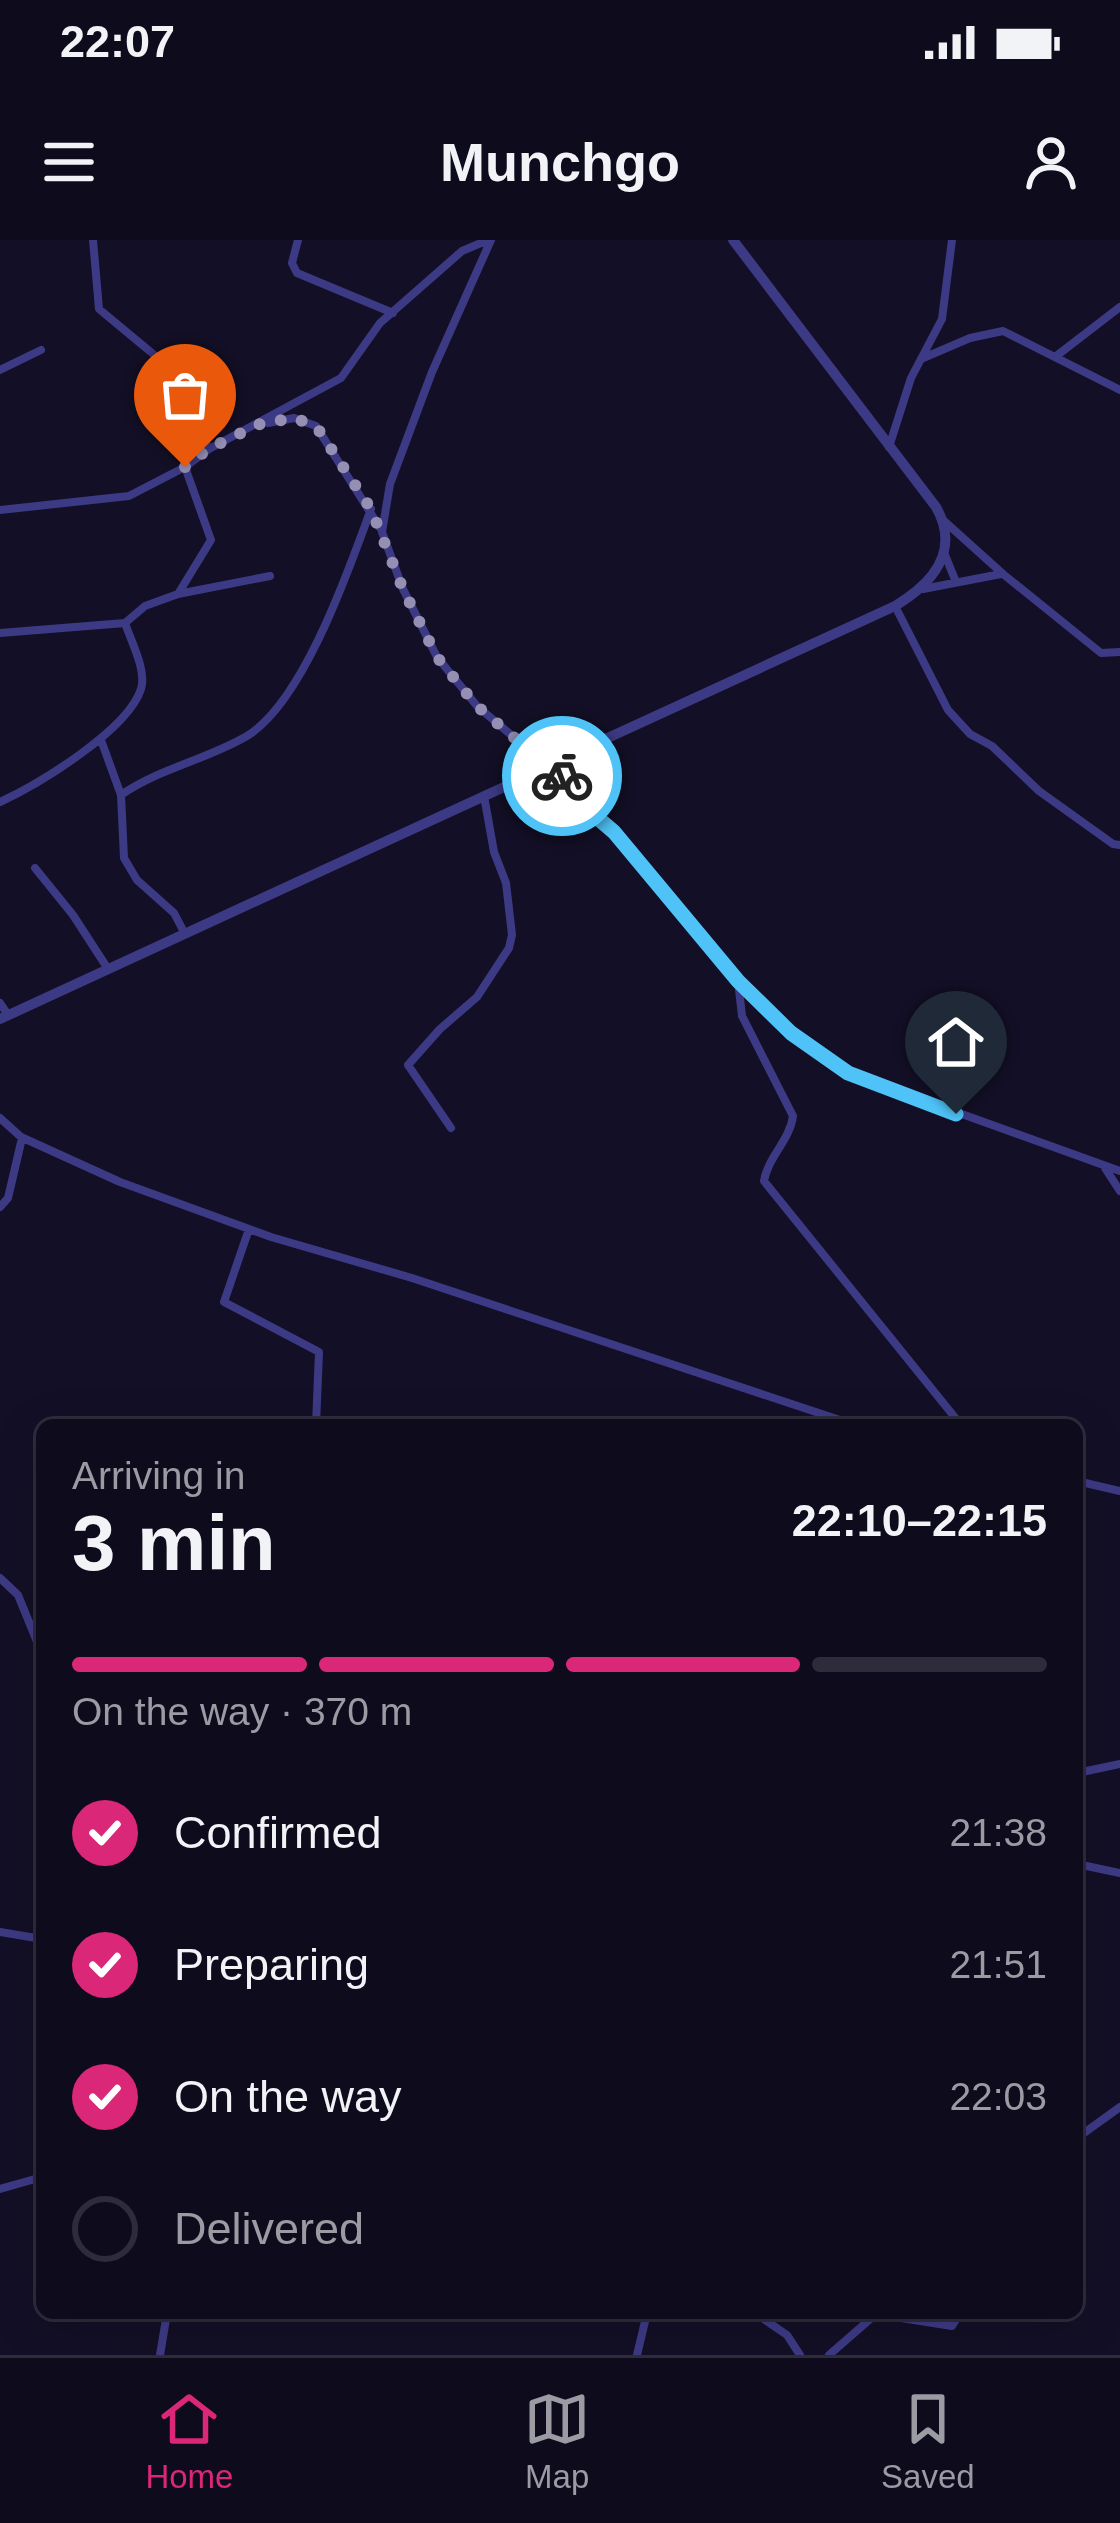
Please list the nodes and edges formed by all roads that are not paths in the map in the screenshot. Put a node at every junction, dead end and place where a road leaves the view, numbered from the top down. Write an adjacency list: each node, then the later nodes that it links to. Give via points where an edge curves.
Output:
1 (93, 240): 15 (street, via 99,309 164,363)
2 (298, 240): 7 (street, via 297,273)
3 (490, 240): 7 (street, via 463,251); 20 (street, via 390,484)
4 (733, 240): 14 (street)
5 (952, 240): 10 (street, via 944,310)
6 (1120, 307): 9 (street)
7 (393, 313): 13 (street, via 341,378)
8 (40, 350): 11 (street)
9 (1055, 357): 10 (street, via 1003,331); 12 (street)
10 (920, 360): 14 (street)
11 (0, 370)
12 (1120, 389)
13 (260, 424): 15 (street); 17 (street, via 294,418 316,426)
14 (888, 448): 19 (street)
15 (208, 449): 16 (street)
16 (185, 467): 18 (street, via 128,496); 26 (street, via 211,540)
17 (371, 509): 20 (street); 36 (street, via 306,662 272,719)
18 (0, 510)
19 (943, 520): 21 (street); 22 (street)
20 (382, 532): 32 (street, via 443,666)
21 (944, 554): 24 (street); 25 (street)
22 (1003, 574): 24 (street); 30 (street, via 1101,653)
23 (270, 576): 26 (street)
24 (956, 582): 25 (street)
25 (923, 590): 27 (street)
26 (178, 594): 28 (street)
27 (895, 606): 33 (street); 39 (street, via 948,710 970,734)
28 (125, 623): 29 (street); 31 (street, via 142,685)
29 (0, 633)
30 (1120, 652)
31 (101, 740): 36 (street); 38 (street)
32 (536, 756): 33 (street, via 554,750); 34 (street)
33 (564, 758): 35 (street)
34 (532, 774): 35 (street); 37 (street)
35 (559, 785): 43 (street, via 614,832)
36 (121, 795): 41 (street, via 130,872 166,903)
37 (484, 795): 41 (street); 47 (street, via 512,935 477,997 408,1065)
38 (0, 802)
39 (1120, 845)
40 (34, 868): 42 (street)
41 (186, 935): 42 (street)
42 (109, 970): 45 (street)
43 (738, 981): 49 (street, via 848,1073); 56 (street, via 742,1016 793,1116 764,1181)
44 (0, 1003): 45 (street)
45 (4, 1017)
46 (0, 1118): 48 (street)
47 (451, 1128)
48 (21, 1137): 52 (street); 53 (street)
49 (1104, 1167): 50 (street); 51 (street)
50 (1120, 1171)
51 (1120, 1191)
52 (0, 1207)
53 (249, 1229): 54 (street, via 224,1302 319,1352); 55 (street)
54 (316, 1419)
55 (837, 1419)
56 (956, 1419)
57 (1083, 1482): 58 (street)
58 (1120, 1491)
59 (0, 1578): 60 (street, via 18,1595)
60 (36, 1639)
61 (1120, 1764): 62 (street)
62 (1083, 1772)
63 (1083, 1865): 64 (street)
64 (1120, 1873)
65 (0, 1932): 66 (street)
66 (36, 1938)
67 (1120, 2107): 68 (street)
68 (1083, 2134)
69 (36, 2179): 70 (street)
70 (0, 2189)
71 (166, 2319): 77 (street)
72 (646, 2319): 78 (street)
73 (764, 2319): 79 (street)
74 (870, 2319): 80 (street)
75 (908, 2319): 76 (street, via 952,2326)
76 (957, 2319)
77 (160, 2355)
78 (637, 2355)
79 (800, 2355)
80 (829, 2355)

